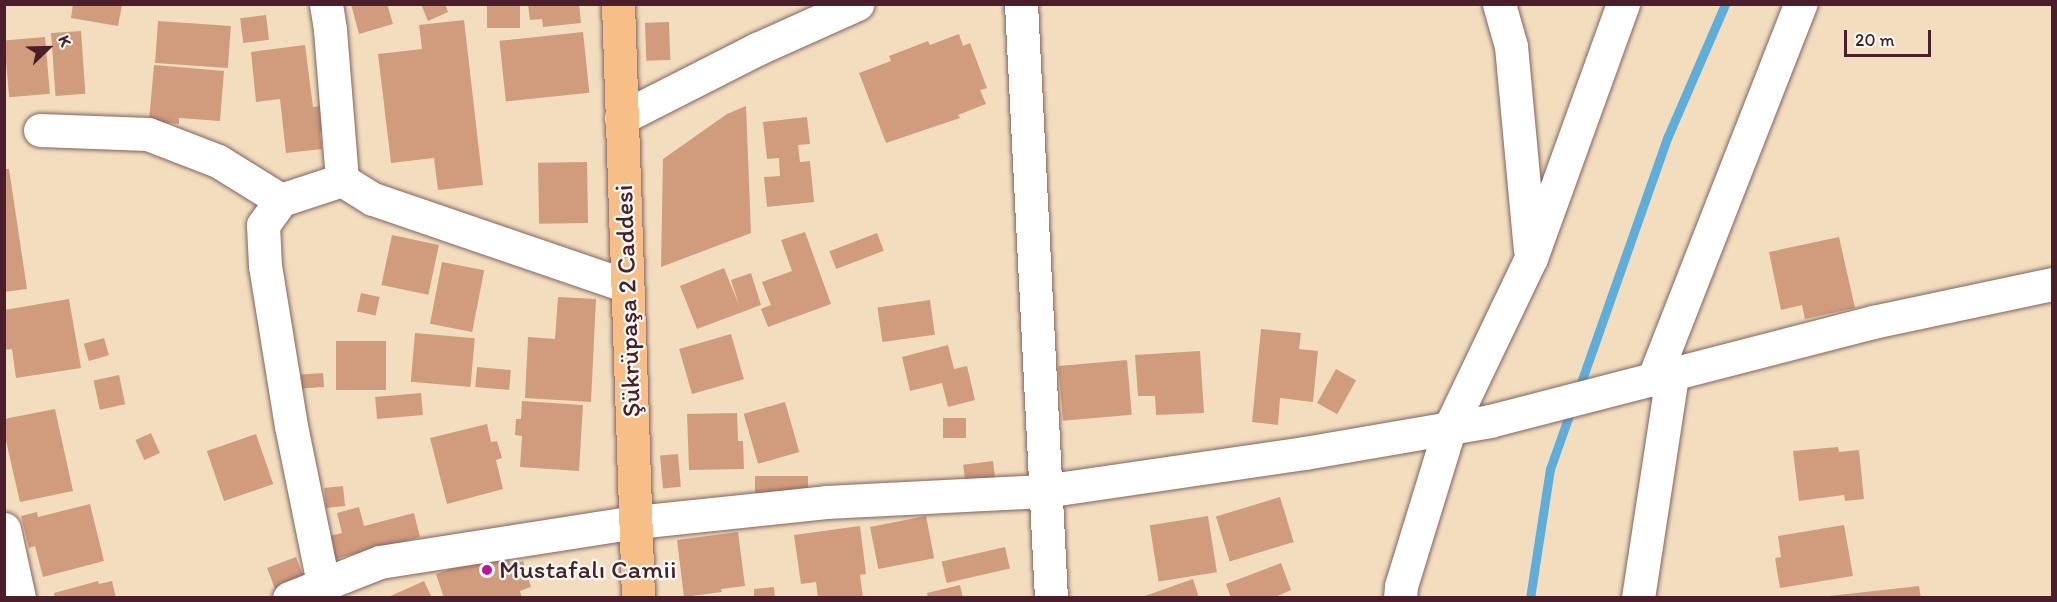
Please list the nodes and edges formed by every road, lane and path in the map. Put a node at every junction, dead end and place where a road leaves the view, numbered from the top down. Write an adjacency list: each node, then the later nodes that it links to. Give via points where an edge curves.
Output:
1 (326, 4): 10 (street)
2 (618, 4): 8 (main road, Şükrüpaşa 2 Caddesi)
3 (857, 4): 8 (street)
4 (1021, 4): 17 (street)
5 (1499, 4): 12 (street, via 1511,46)
6 (1623, 4): 12 (street)
7 (1800, 4): 15 (street)
8 (621, 118): 14 (main road, Şükrüpaşa 2 Caddesi)
9 (40, 130): 11 (street, via 148,134 218,161)
10 (342, 180): 11 (street); 14 (street, via 373,198)
11 (281, 200): 20 (street, via 263,225 265,266 291,426)
12 (1531, 258): 16 (street)
13 (2052, 284): 15 (street, via 1873,322)
14 (627, 286): 18 (main road, Şükrüpaşa 2 Caddesi)
15 (1651, 381): 16 (street, via 1490,421); 26 (street)
16 (1450, 427): 17 (street, via 1305,453); 25 (street)
17 (1044, 491): 18 (street, via 826,502); 24 (street)
18 (636, 522): 20 (street, via 380,562); 23 (main road, Şükrüpaşa 2 Caddesi)
19 (4, 529): 21 (street)
20 (323, 583): 22 (street)
21 (19, 597)
22 (289, 597)
23 (638, 597)
24 (1052, 597)
25 (1400, 597)
26 (1638, 597)

